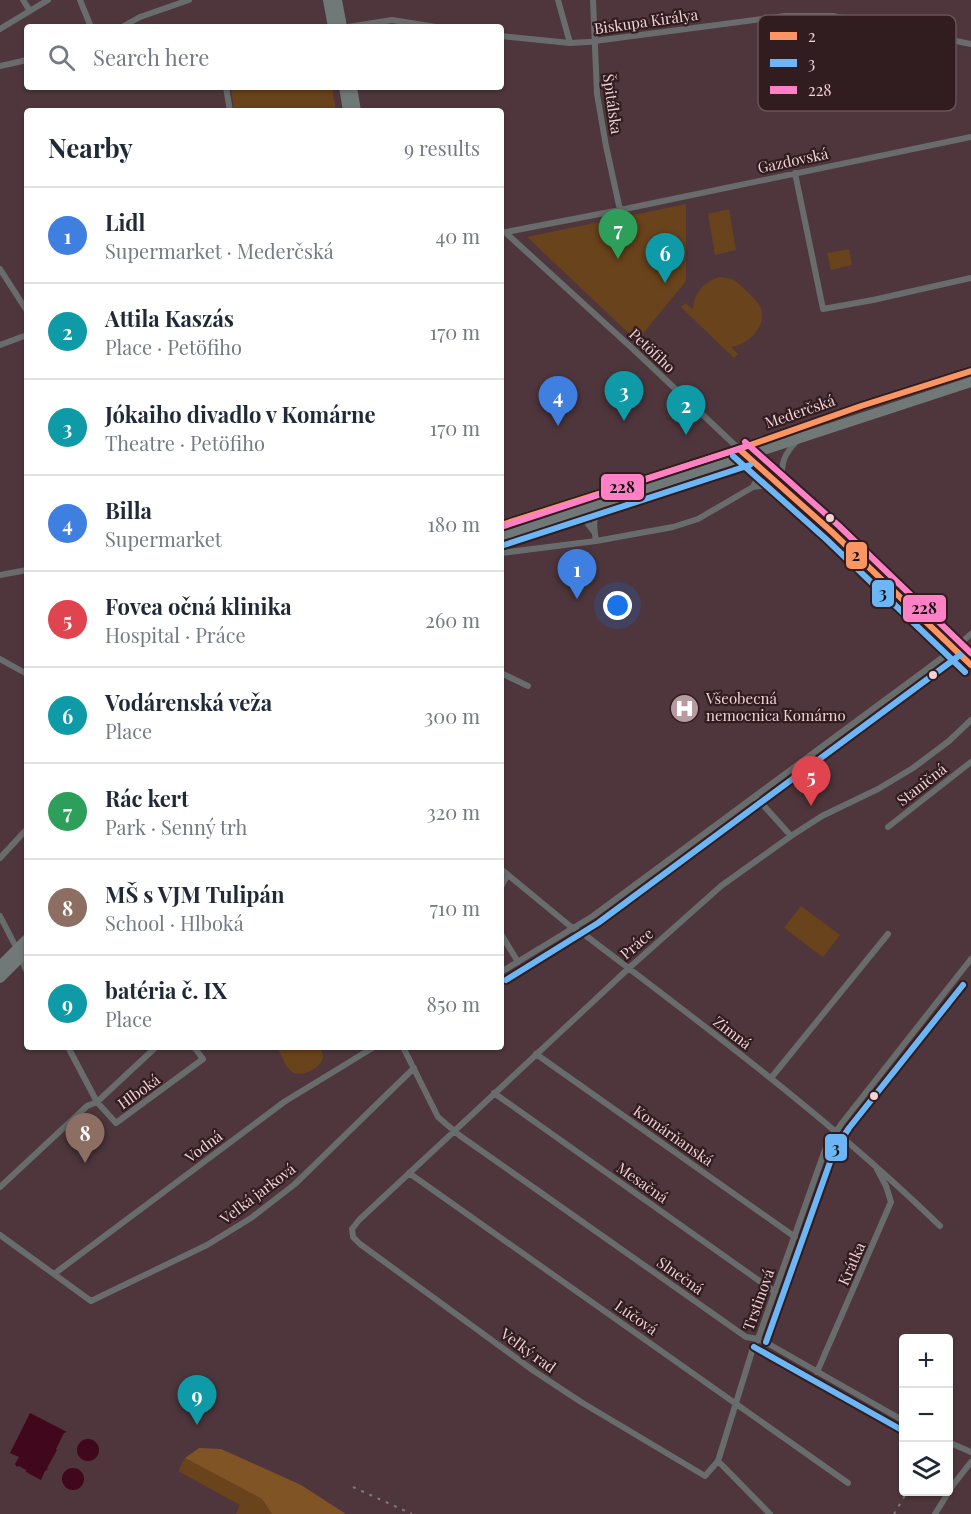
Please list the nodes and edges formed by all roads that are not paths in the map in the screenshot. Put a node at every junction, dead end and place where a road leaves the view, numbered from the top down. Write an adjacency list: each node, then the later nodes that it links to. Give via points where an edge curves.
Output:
1 (23, 0): 9 (street)
2 (48, 0): 9 (street)
3 (80, 0): 11 (street)
4 (189, 0): 12 (street)
5 (328, 0): 13 (main road)
6 (337, 0): 14 (main road)
7 (558, 0): 21 (street)
8 (593, 0): 20 (street, Špitálska)
9 (30, 11): 17 (street)
10 (758, 20): 20 (street, Biskupa Királya)
11 (90, 24)
12 (127, 24)
13 (332, 24)
14 (341, 24)
15 (367, 24): 16 (street, via 392,20)
16 (417, 24)
17 (0, 29)
18 (504, 36): 21 (street, Biskupa Királya)
19 (956, 41): 22 (street, Biskupa Királya)
20 (594, 42): 21 (street, Biskupa Királya); 33 (street, Špitálska, via 597,94)
21 (570, 43)
22 (971, 44)
23 (24, 61): 24 (street)
24 (0, 66)
25 (226, 90): 28 (street)
26 (344, 90): 29 (main road)
27 (352, 90): 30 (main road)
28 (230, 108)
29 (348, 108)
30 (356, 108)
31 (971, 137): 32 (street, Gazdovská)
32 (795, 173): 33 (street, Gazdovská); 37 (street, via 823,309)
33 (620, 210): 34 (street, Gazdovská)
34 (504, 233)
35 (504, 234): 44 (street, Petöfiho)
36 (0, 269): 38 (street)
37 (971, 278)
38 (24, 306)
39 (24, 336): 40 (street)
40 (0, 345)
41 (971, 371): 44 (main road, Mederčská, via 861,406)
42 (971, 382): 43 (main road, Mederčská)
43 (799, 439): 44 (main road, Mederčská); 46 (street, via 782,463)
44 (743, 453): 45 (street, Petöfiho); 48 (main road, Mederčská); 50 (main road, Mederčská)
45 (762, 468): 46 (street, Petöfiho); 47 (street)
46 (781, 486): 47 (street); 58 (street, Petöfiho)
47 (753, 487): 53 (street, via 698,519)
48 (602, 504): 49 (main road, Mederčská); 51 (street, via 596,511)
49 (570, 514): 51 (street, via 585,520); 52 (main road, Mederčská)
50 (504, 524)
51 (594, 533): 53 (street)
52 (504, 535)
53 (596, 541): 54 (street)
54 (504, 552)
55 (24, 571): 56 (street)
56 (0, 575)
57 (971, 634): 58 (street)
58 (955, 648): 60 (street, Petöfiho); 66 (street)
59 (0, 658): 61 (street)
60 (971, 664)
61 (24, 672)
62 (504, 674): 63 (street)
63 (528, 686)
64 (971, 720): 69 (street, Práce, via 914,768)
65 (971, 762): 67 (street, Staničná)
66 (756, 797): 69 (street); 75 (street)
67 (888, 827)
68 (24, 832): 70 (street)
69 (791, 836): 82 (street, Práce, via 721,886)
70 (0, 858)
71 (504, 872): 72 (street, Zimná)
72 (508, 875): 73 (street); 75 (street, Zimná)
73 (504, 881)
74 (0, 916): 78 (street)
75 (574, 928): 80 (street); 82 (street, Zimná)
76 (888, 934): 92 (street)
77 (504, 939): 80 (street)
78 (21, 952): 81 (main road); 84 (main road)
79 (971, 959): 96 (street, Trstinová)
80 (518, 962): 83 (street)
81 (0, 966)
82 (629, 968): 90 (street, Práce); 92 (street, Zimná)
83 (504, 970)
84 (0, 978)
85 (70, 1050): 94 (street)
86 (153, 1050): 94 (street)
87 (196, 1050): 94 (street, Hlboká, via 203,1059 116,1123)
88 (369, 1050): 104 (street, Vodná, via 284,1102)
89 (405, 1050): 91 (street, Slnečná)
90 (536, 1054): 93 (street, Práce); 103 (street, Komárňanská)
91 (414, 1068): 95 (street, Slnečná, via 438,1117); 104 (street, Veľká jarková, via 295,1184 207,1245 91,1301)
92 (771, 1078): 96 (street, Zimná)
93 (494, 1093): 95 (street, Práce); 105 (street, Mesačná)
94 (96, 1102): 99 (street, Hlboká)
95 (454, 1131): 98 (street, Práce); 106 (street, Slnečná, via 746,1337)
96 (836, 1131): 97 (street, Zimná); 103 (street, Trstinová, via 823,1156)
97 (875, 1164): 100 (street, Zimná); 107 (street, Krátka, via 891,1202)
98 (409, 1173): 101 (street, Práce); 108 (street, Lúčová)
99 (0, 1187)
100 (940, 1226)
101 (352, 1229): 114 (street, Veľký rad, via 360,1244 534,1371)
102 (0, 1235): 104 (street)
103 (795, 1237): 105 (street, Trstinová)
104 (54, 1274)
105 (775, 1292): 106 (street, Trstinová)
106 (758, 1339): 107 (street, Slnečná); 108 (street, Trstinová)
107 (817, 1372): 109 (street, Slnečná)
108 (735, 1403): 112 (street, Trstinová); 115 (street, Lúčová)
109 (899, 1419)
110 (953, 1444): 111 (street)
111 (971, 1452)
112 (718, 1461): 114 (street, Trstinová); 116 (street)
113 (971, 1462): 117 (street)
114 (705, 1476)
115 (848, 1483)
116 (770, 1514)
117 (935, 1514)

